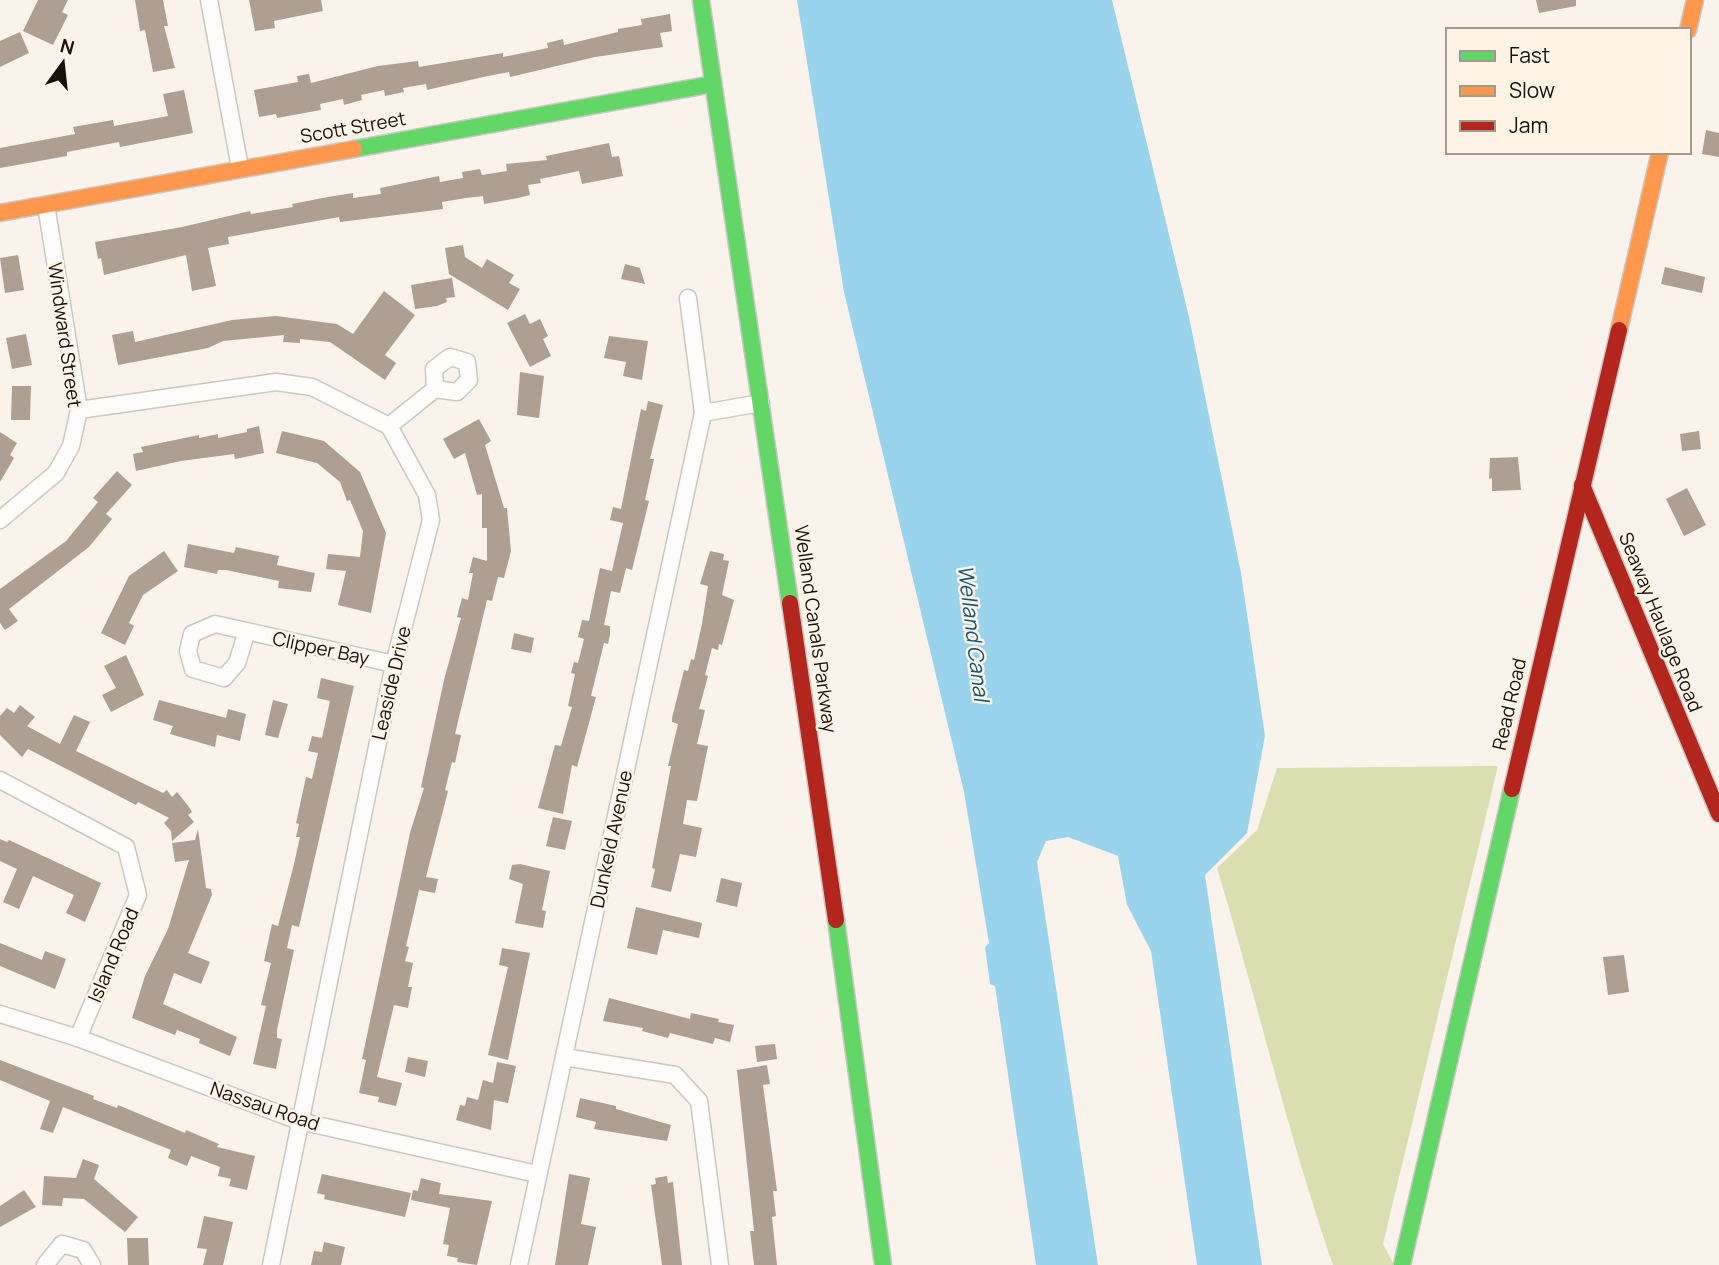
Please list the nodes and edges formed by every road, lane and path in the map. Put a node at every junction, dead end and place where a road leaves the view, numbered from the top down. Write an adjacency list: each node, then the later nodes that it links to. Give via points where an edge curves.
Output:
1 (209, 0): 7 (street)
2 (701, 0): 5 (street, Welland Canals Parkway)
3 (1695, 0): 4 (street)
4 (1688, 28)
5 (713, 84): 7 (street, Scott Street); 12 (street, Welland Canals Parkway)
6 (1660, 154): 16 (street, Read Road)
7 (240, 168): 8 (street, Scott Street)
8 (46, 205): 9 (street, Scott Street); 13 (street, Windward Street)
9 (0, 213)
10 (688, 298): 14 (street, Dunkeld Avenue)
11 (435, 389): 15 (street)
12 (761, 403): 14 (street); 32 (street, Welland Canals Parkway)
13 (79, 410): 15 (street, via 276,382 312,387); 17 (street, Windward Street, via 71,446 56,473)
14 (703, 413): 24 (street, Dunkeld Avenue)
15 (389, 426): 19 (street, Leaside Drive, via 427,495 431,520)
16 (1582, 485): 21 (street, Seaway Haulage Road); 33 (street, Read Road)
17 (0, 520)
18 (247, 631): 19 (street, Clipper Bay)
19 (394, 664): 25 (street, Leaside Drive)
20 (0, 780): 23 (street, Island Road, via 126,846 138,895)
21 (1719, 814)
22 (0, 1014): 23 (street, Nassau Road)
23 (78, 1038): 25 (street, Nassau Road)
24 (564, 1057): 26 (street, Dunkeld Avenue); 31 (street, via 675,1075 699,1101)
25 (299, 1121): 26 (street, Nassau Road); 29 (street, Leaside Drive)
26 (537, 1174): 30 (street, Dunkeld Avenue)
27 (45, 1265): 28 (street, via 62,1244 83,1250)
28 (92, 1265)
29 (271, 1265)
30 (519, 1265)
31 (720, 1265)
32 (883, 1265)
33 (1402, 1265)

